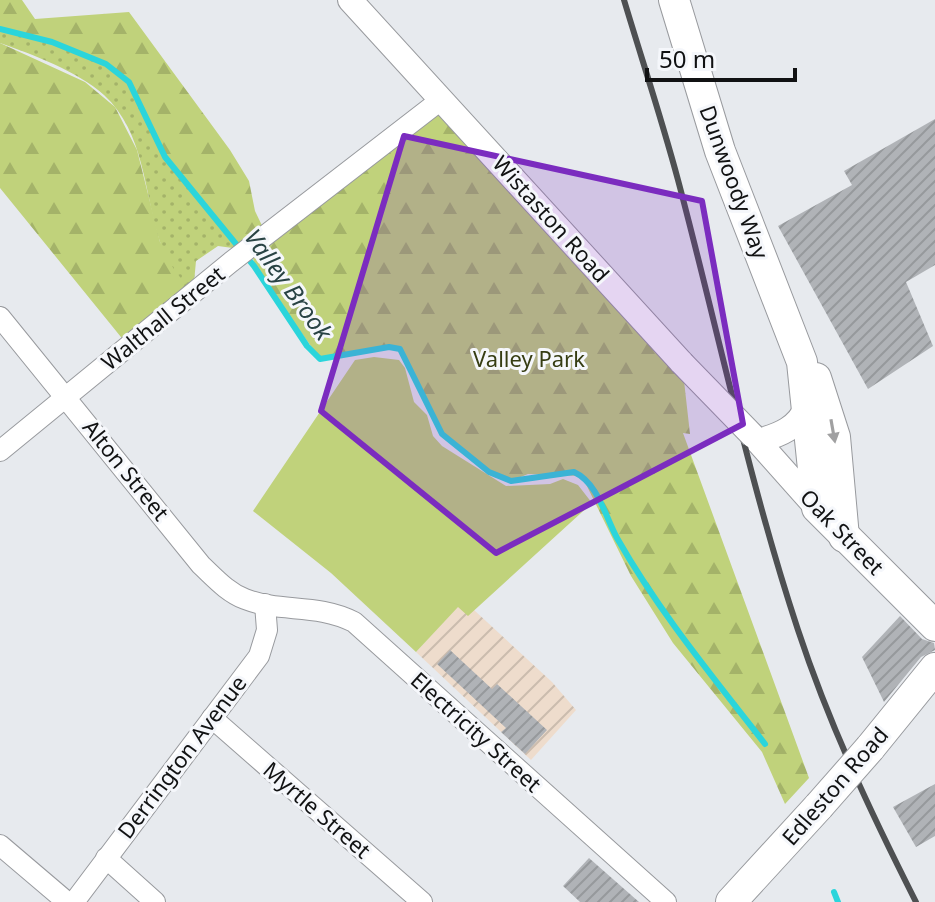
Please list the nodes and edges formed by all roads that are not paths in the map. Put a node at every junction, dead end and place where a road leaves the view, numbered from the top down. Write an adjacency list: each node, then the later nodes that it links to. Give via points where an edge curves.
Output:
1 (350, 0): 3 (street, Wistaston Road)
2 (674, 0): 5 (main road, Dunwoody Way, via 720,151)
3 (442, 99): 6 (street, Walthall Street); 8 (street, Wistaston Road, bridge)
4 (0, 317): 6 (street, Alton Street)
5 (802, 362): 7 (main road, Dunwoody Way); 11 (main road, Dunwoody Way, one-way to 11, via 815,375 835,437)
6 (67, 397): 9 (street, Walthall Street); 12 (street, Alton Street, via 201,565 225,589)
7 (807, 406): 8 (street, via 790,429); 10 (main road, Dunwoody Way)
8 (755, 438): 10 (street, Oak Street)
9 (0, 451)
10 (817, 508): 11 (main road, Oak Street)
11 (844, 537): 13 (main road, Oak Street)
12 (265, 604): 15 (street, Derrington Avenue, via 263,650); 22 (street, Electricity Street, via 330,611 354,622)
13 (935, 626)
14 (935, 668): 23 (main road, Edleston Road, bridge)
15 (212, 718): 17 (street, Derrington Avenue); 21 (street, Myrtle Street)
16 (0, 845): 18 (street)
17 (106, 858): 19 (street, Derrington Avenue); 20 (street)
18 (67, 902)
19 (74, 902)
20 (155, 902)
21 (422, 902)
22 (666, 902)
23 (731, 902)

